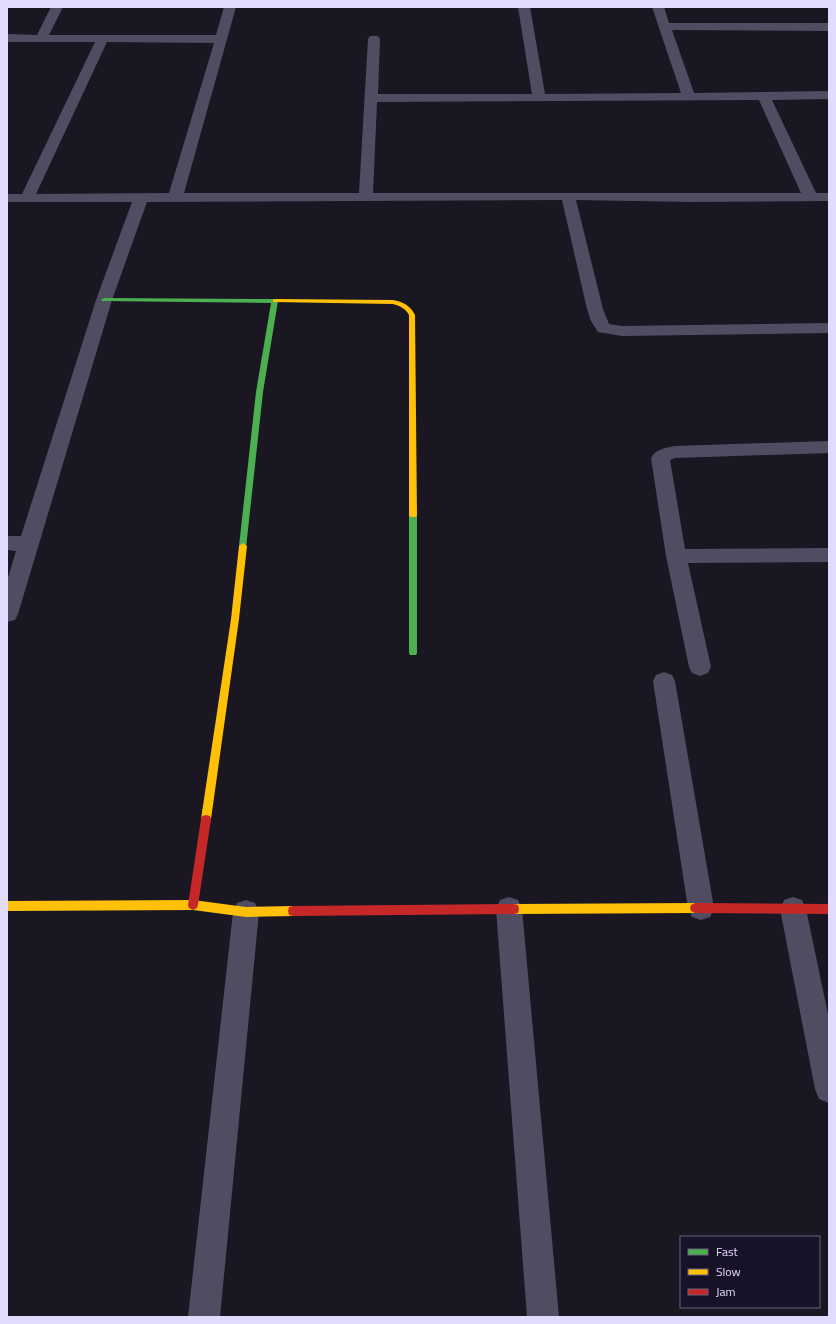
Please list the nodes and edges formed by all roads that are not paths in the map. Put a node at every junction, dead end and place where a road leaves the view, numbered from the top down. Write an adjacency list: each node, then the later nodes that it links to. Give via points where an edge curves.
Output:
1 (57, 7): 7 (street)
2 (230, 7): 10 (street)
3 (524, 7): 14 (street)
4 (658, 7): 5 (street)
5 (664, 26): 6 (street); 15 (street)
6 (829, 27)
7 (42, 37): 8 (street); 9 (street)
8 (7, 38)
9 (103, 38): 10 (street); 21 (street)
10 (220, 39): 23 (street)
11 (374, 39): 16 (street)
12 (829, 95): 13 (street)
13 (764, 96): 15 (street); 24 (street)
14 (539, 97): 15 (street); 16 (street)
15 (689, 97)
16 (371, 98): 18 (street)
17 (568, 196): 18 (street); 24 (street); 27 (street, via 595,309 604,328)
18 (366, 197): 23 (street)
19 (829, 197): 24 (street)
20 (7, 198): 21 (street)
21 (27, 198): 22 (street)
22 (141, 198): 23 (street); 25 (street)
23 (175, 198)
24 (811, 198)
25 (104, 300): 26 (street); 30 (street)
26 (275, 301): 34 (street, via 393,302 404,304 412,315); 37 (street, via 268,332 257,414 235,619)
27 (829, 328)
28 (829, 446): 32 (street, via 675,452 660,458)
29 (7, 543): 30 (street)
30 (28, 544): 33 (street)
31 (829, 555): 32 (street)
32 (676, 556): 35 (street)
33 (7, 614)
34 (413, 653)
35 (700, 666)
36 (664, 681): 39 (street)
37 (194, 905): 38 (street); 43 (street)
38 (7, 906)
39 (701, 908): 40 (street); 41 (street)
40 (509, 909): 43 (street); 46 (street)
41 (793, 909): 42 (street); 44 (street)
42 (829, 909)
43 (246, 912): 45 (street)
44 (829, 1089)
45 (204, 1317)
46 (543, 1317)

